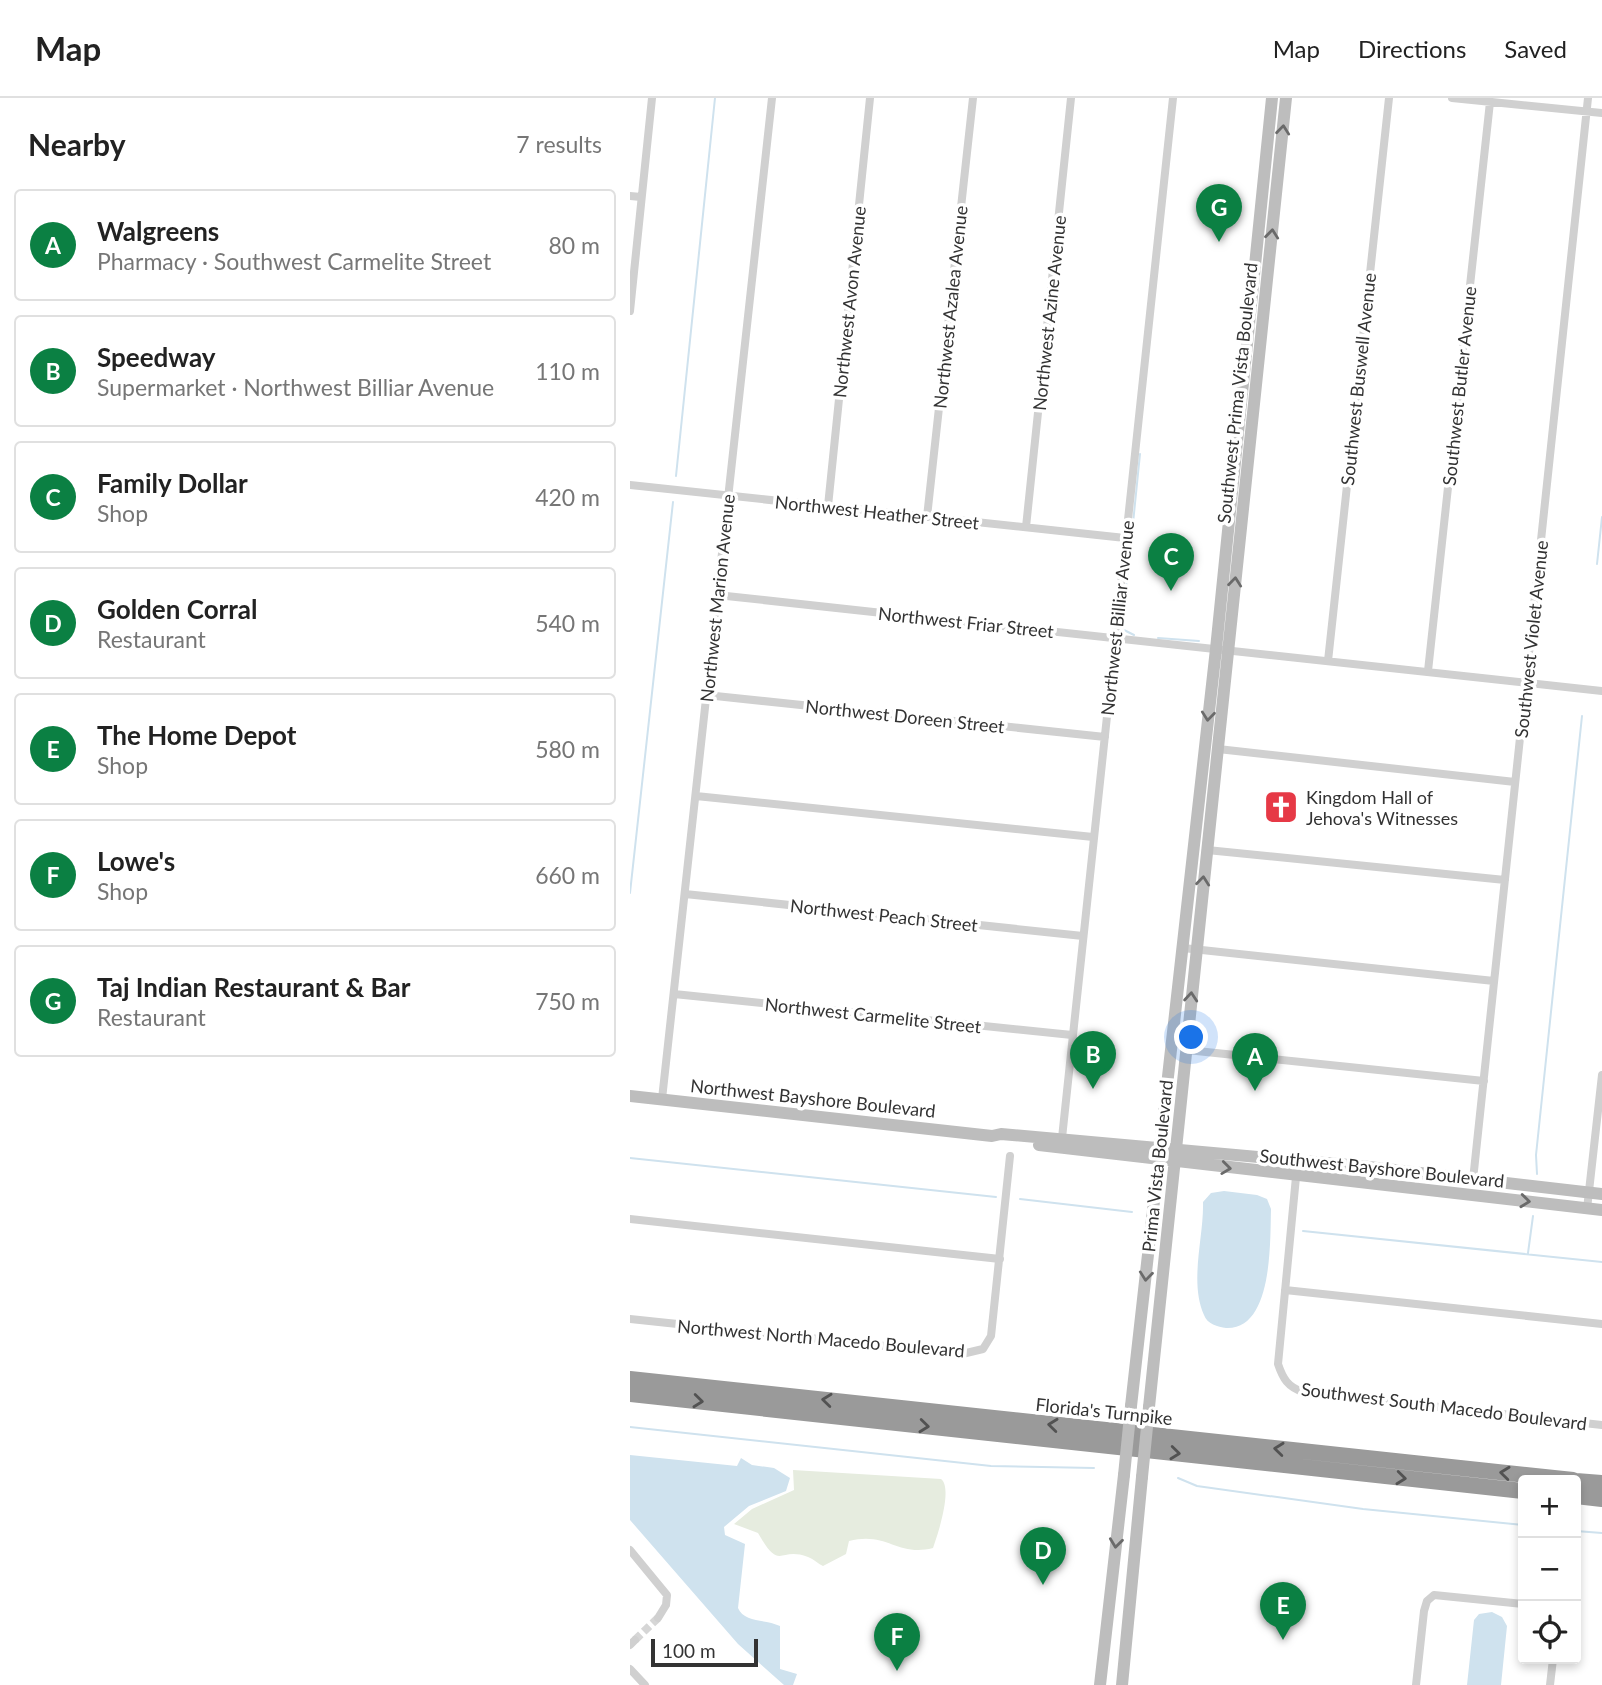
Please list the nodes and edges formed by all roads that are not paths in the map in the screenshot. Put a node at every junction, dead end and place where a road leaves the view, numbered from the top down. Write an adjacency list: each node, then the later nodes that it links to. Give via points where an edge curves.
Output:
1 (651, 98): 16 (street)
2 (772, 98): 19 (street, Northwest Marion Avenue)
3 (870, 98): 20 (street, Northwest Avon Avenue)
4 (973, 98): 21 (street, Northwest Azalea Avenue)
5 (1071, 98): 22 (street, Northwest Azine Avenue)
6 (1172, 98): 23 (street, Northwest Billiar Avenue)
7 (1272, 98): 26 (main road, Southwest Prima Vista Boulevard)
8 (1286, 98): 26 (main road, Southwest Prima Vista Boulevard, one-way to 8)
9 (1389, 98): 27 (street, Southwest Buswell Avenue)
10 (1452, 98): 12 (street)
11 (1588, 98): 13 (street, Southwest Violet Avenue)
12 (1490, 102): 13 (street); 28 (street, Southwest Butler Avenue)
13 (1586, 111): 14 (street); 29 (street, Southwest Violet Avenue)
14 (1602, 113)
15 (630, 196): 16 (street)
16 (641, 197): 17 (street)
17 (630, 311)
18 (630, 485): 19 (street, Northwest Heather Street)
19 (727, 496): 20 (street, Northwest Heather Street); 24 (street, Northwest Marion Avenue)
20 (828, 506): 21 (street, Northwest Heather Street)
21 (927, 517): 22 (street, Northwest Heather Street)
22 (1026, 527): 23 (street, Northwest Heather Street)
23 (1125, 538): 25 (street, Northwest Billiar Avenue)
24 (717, 595): 25 (street, Northwest Friar Street); 31 (street, Northwest Marion Avenue)
25 (1115, 638): 26 (street, Northwest Friar Street); 32 (street, Northwest Billiar Avenue)
26 (1222, 649): 27 (street, Northwest Friar Street); 33 (main road, Prima Vista Boulevard); 41 (main road, Prima Vista Boulevard, one-way to 41)
27 (1328, 661): 28 (street, Northwest Friar Street)
28 (1428, 671): 29 (street, Northwest Friar Street)
29 (1527, 682): 30 (street, Northwest Friar Street); 34 (street, Southwest Violet Avenue)
30 (1602, 691)
31 (706, 695): 32 (street, Northwest Doreen Street); 35 (street, Northwest Marion Avenue)
32 (1104, 737): 36 (street, Northwest Billiar Avenue)
33 (1218, 749): 34 (street); 37 (main road, Prima Vista Boulevard)
34 (1515, 782): 38 (street, Southwest Violet Avenue)
35 (696, 796): 36 (street); 39 (street, Northwest Marion Avenue)
36 (1093, 837): 40 (street, Northwest Billiar Avenue)
37 (1207, 850): 38 (street); 41 (main road, Prima Vista Boulevard, one-way to 37)
38 (1505, 880): 42 (street, Southwest Violet Avenue)
39 (685, 894): 40 (street, Northwest Peach Street); 43 (street, Northwest Marion Avenue)
40 (1083, 936): 44 (street, Northwest Billiar Avenue)
41 (1189, 948): 42 (street); 45 (main road, Prima Vista Boulevard, one-way to 41); 52 (main road, Prima Vista Boulevard)
42 (1494, 981): 47 (street, Southwest Violet Avenue)
43 (674, 994): 44 (street, Northwest Carmelite Street); 49 (street, Northwest Marion Avenue)
44 (1072, 1035): 51 (street, Northwest Billiar Avenue)
45 (1187, 1051): 47 (street); 54 (main road, Prima Vista Boulevard)
46 (1602, 1075): 61 (street)
47 (1484, 1081): 57 (street, Southwest Violet Avenue)
48 (630, 1096): 49 (main road, Northwest Bayshore Boulevard)
49 (662, 1099): 50 (main road, Northwest Bayshore Boulevard)
50 (992, 1136): 51 (main road, Northwest Bayshore Boulevard); 52 (main road, Northwest Bayshore Boulevard, via 999,1141)
51 (1062, 1138): 52 (main road, Northwest Bayshore Boulevard)
52 (1158, 1153): 54 (main road, Southwest Bayshore Boulevard); 84 (main road, Prima Vista Boulevard, one-way to 84, bridge)
53 (1010, 1156): 65 (street, Northwest North Macedo Boulevard)
54 (1175, 1156): 55 (main road, Southwest Bayshore Boulevard); 56 (main road, Southwest Bayshore Boulevard, one-way to 56); 85 (main road, Prima Vista Boulevard, bridge)
55 (1420, 1173): 57 (main road, Southwest Bayshore Boulevard); 59 (main road, via 1408,1183 1364,1179)
56 (1296, 1177): 59 (main road, Southwest Bayshore Boulevard); 66 (street, Southwest South Macedo Boulevard)
57 (1473, 1180): 58 (main road, Southwest Bayshore Boulevard)
58 (1491, 1181): 60 (main road, via 1482,1185 1438,1181); 61 (main road, Southwest Bayshore Boulevard)
59 (1355, 1183): 60 (main road, Southwest Bayshore Boulevard)
60 (1424, 1190): 62 (main road, Southwest Bayshore Boulevard, one-way to 62)
61 (1595, 1193): 62 (street)
62 (1587, 1209): 63 (main road, Southwest Bayshore Boulevard)
63 (1602, 1210)
64 (630, 1219): 65 (street)
65 (1000, 1259): 67 (street, Northwest North Macedo Boulevard, via 991,1336 982,1349 962,1354)
66 (1285, 1290): 68 (street); 71 (street, Southwest South Macedo Boulevard, via 1278,1364 1292,1388)
67 (630, 1320)
68 (1602, 1324)
69 (630, 1379): 72 (highway, Florida's Turnpike, one-way to 69)
70 (630, 1394): 75 (highway, Florida's Turnpike, one-way to 75)
71 (1602, 1425)
72 (1527, 1475)
73 (1581, 1481): 74 (highway, Florida's Turnpike)
74 (1602, 1483)
75 (1518, 1490)
76 (1581, 1497): 77 (highway)
77 (1602, 1499)
78 (630, 1550): 80 (street, via 667,1595)
79 (1518, 1603): 86 (street, via 1434,1595 1424,1611)
80 (657, 1618)
81 (1552, 1664): 87 (street)
82 (630, 1669): 83 (street)
83 (645, 1685)
84 (1100, 1685)
85 (1122, 1685)
86 (1416, 1685)
87 (1550, 1685)

